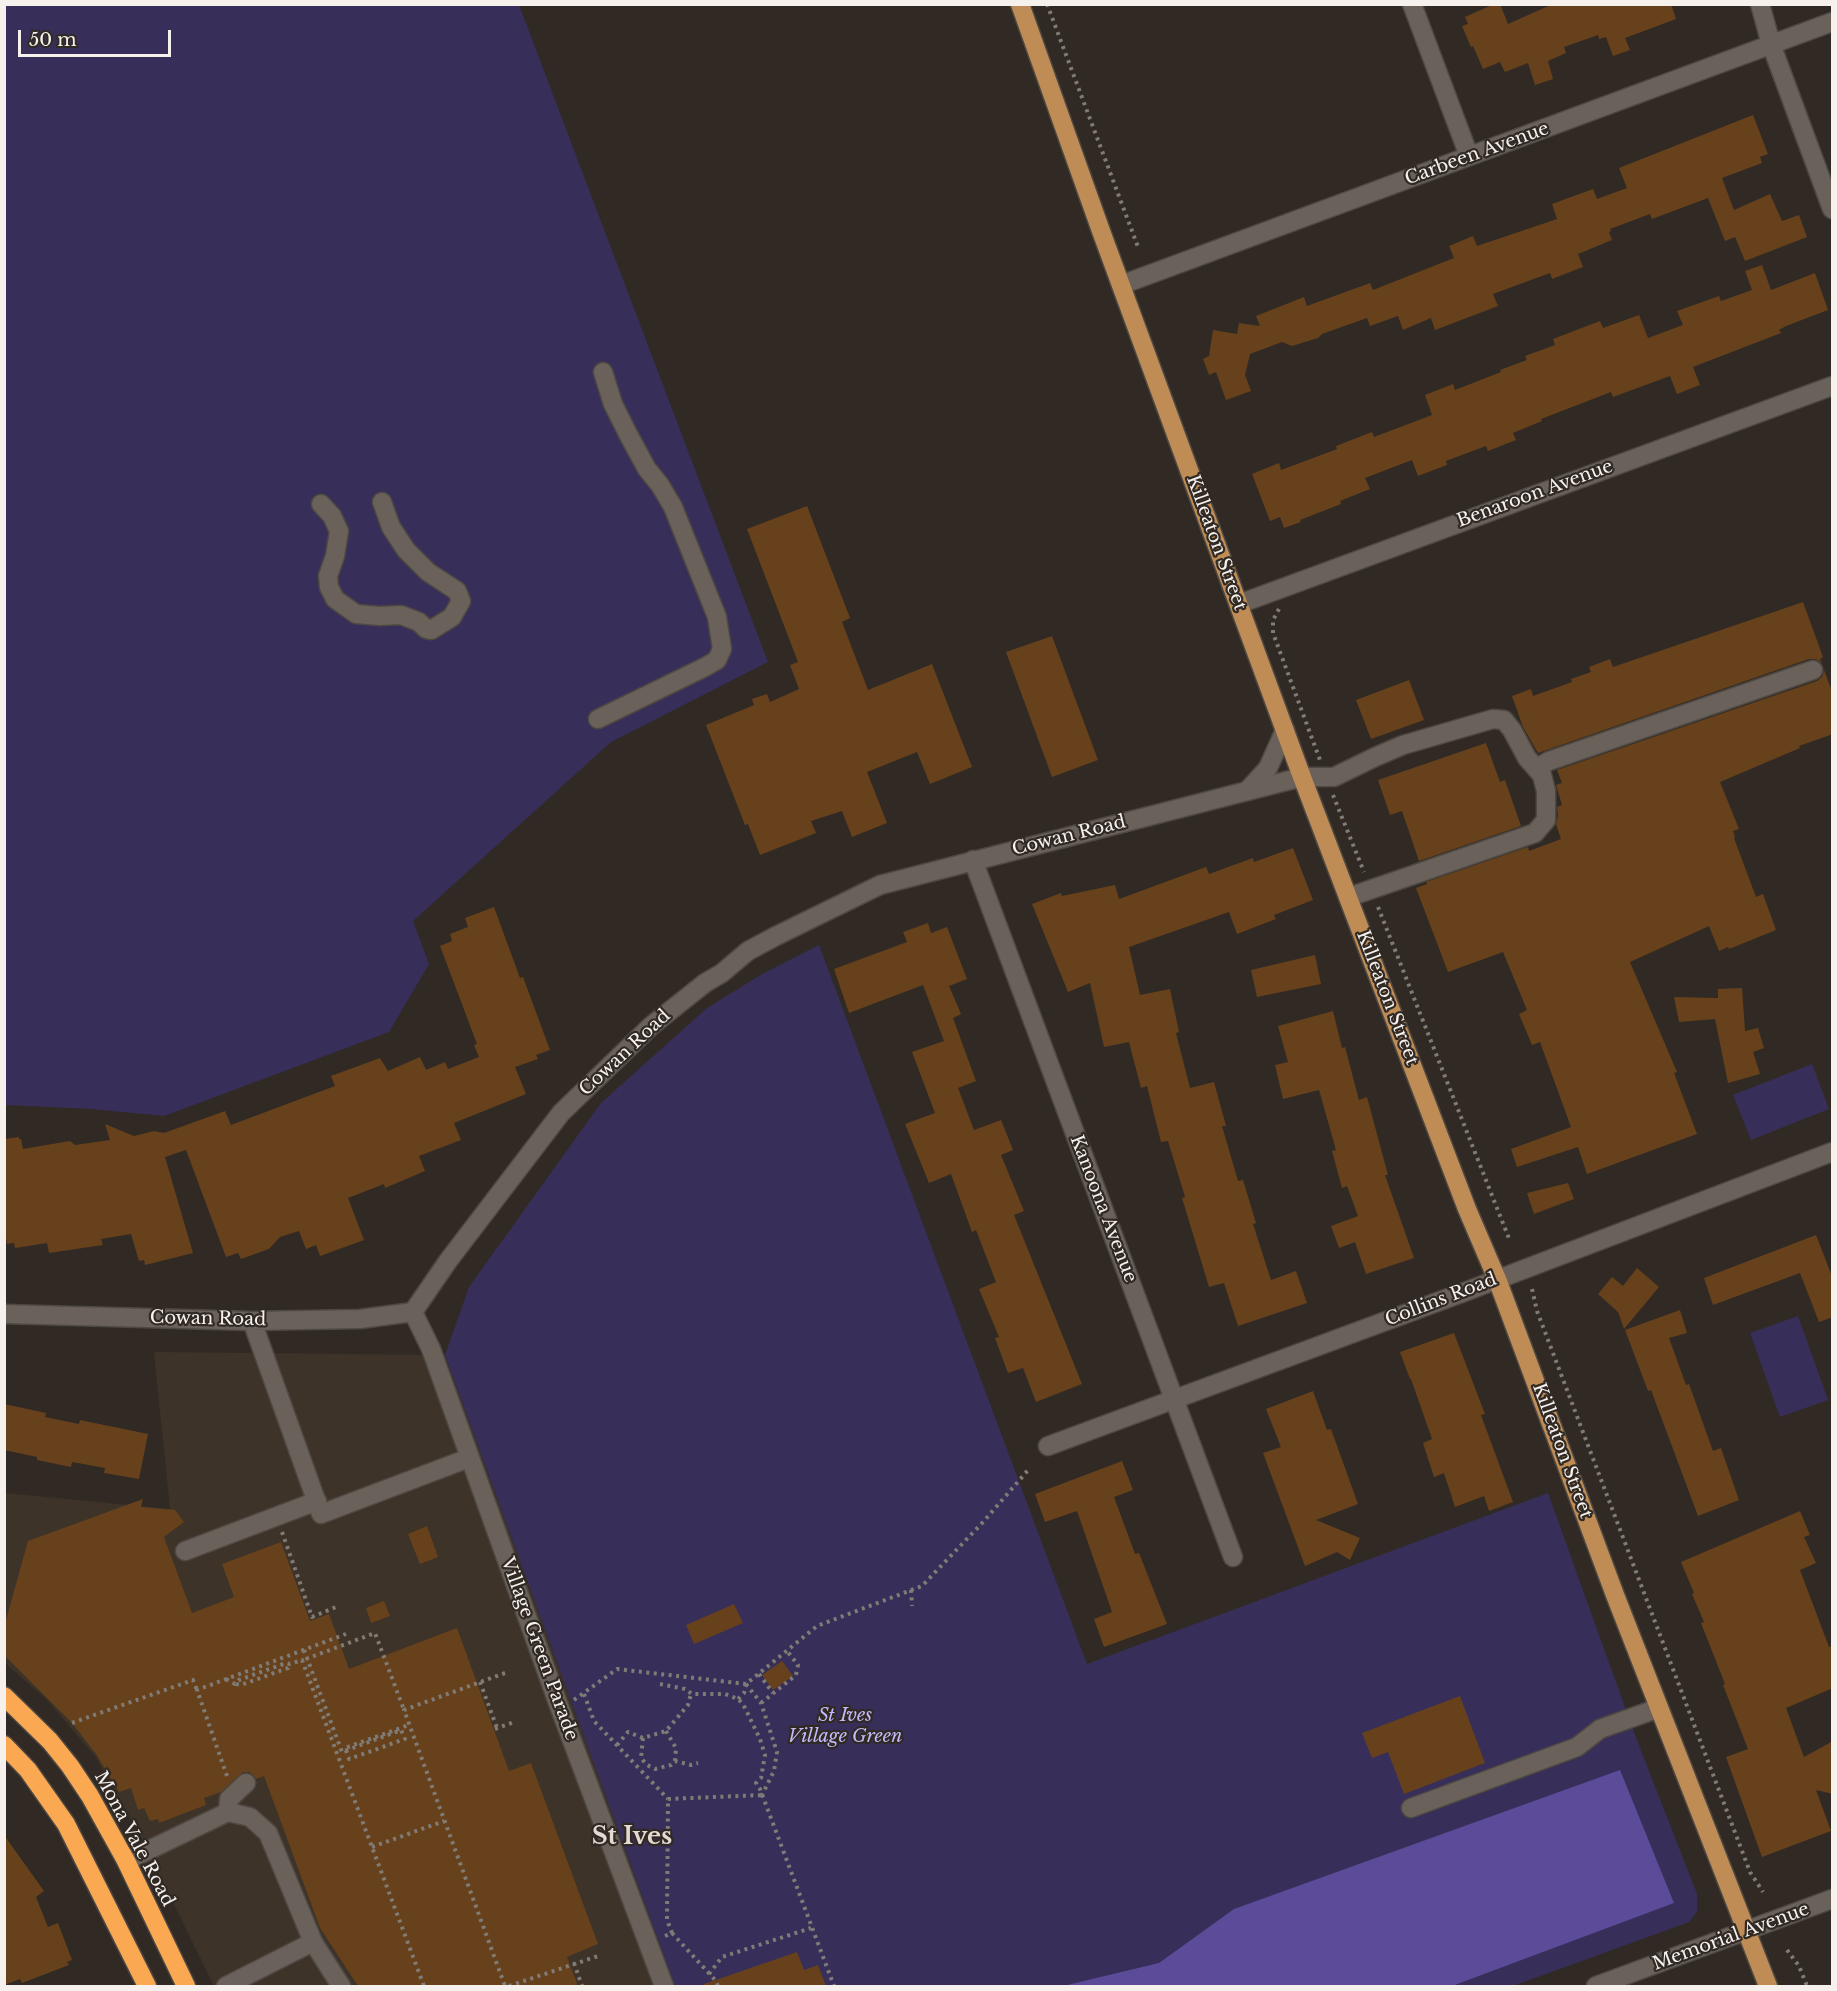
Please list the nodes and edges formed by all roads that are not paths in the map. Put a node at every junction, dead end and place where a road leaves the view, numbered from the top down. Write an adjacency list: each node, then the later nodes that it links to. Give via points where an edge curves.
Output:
1 (1020, 4): 8 (main road, Killeaton Street)
2 (1412, 4): 6 (street)
3 (1760, 4): 5 (street)
4 (1833, 22): 5 (street, Carbeen Avenue)
5 (1771, 44): 6 (street, Carbeen Avenue); 7 (street)
6 (1469, 156): 8 (street, Carbeen Avenue)
7 (1833, 209)
8 (1121, 285): 13 (main road, Killeaton Street)
9 (603, 372): 15 (street, via 628,434 673,507 717,617 722,649 717,660 705,667)
10 (1833, 386): 13 (street, Benaroon Avenue)
11 (382, 502): 12 (street, via 391,527 406,550 428,572 457,591 461,602 452,617 431,630 401,615 356,614 335,599 328,576 339,531)
12 (321, 504)
13 (1239, 604): 16 (main road, Killeaton Street)
14 (1813, 669): 17 (street)
15 (598, 719)
16 (1285, 730): 18 (main road, Killeaton Street); 19 (street, via 1268,768)
17 (1537, 768): 18 (street, Cowan Road, via 1504,720 1492,719 1403,746 1345,773 1326,778); 21 (street, via 1542,775 1547,805 1546,820 1535,833)
18 (1302, 777): 19 (street, Cowan Road); 21 (main road, Killeaton Street)
19 (1247, 791): 20 (street, Cowan Road)
20 (973, 860): 24 (street, Cowan Road, via 880,885 776,936 748,951 651,1026 561,1113); 27 (street, Kanoona Avenue)
21 (1349, 897): 23 (main road, Killeaton Street)
22 (1833, 1152): 23 (street, Collins Road)
23 (1497, 1279): 27 (street, Collins Road); 34 (main road, Killeaton Street)
24 (413, 1312): 26 (street, Cowan Road, via 360,1319); 29 (street, Village Green Parade, via 431,1349)
25 (4, 1314): 26 (street, Cowan Road)
26 (252, 1321): 30 (street)
27 (1173, 1399): 28 (street, Collins Road); 32 (street, Kanoona Avenue)
28 (1048, 1446)
29 (469, 1458): 30 (street, via 321,1514); 47 (street, Village Green Parade)
30 (316, 1501): 31 (street)
31 (185, 1551)
32 (1233, 1557)
33 (4, 1696): 39 (highway, Mona Vale Road, via 70,1766)
34 (1659, 1708): 37 (street, via 1600,1729 1577,1747); 41 (main road, Killeaton Street)
35 (4, 1745): 43 (highway, via 66,1824)
36 (246, 1782): 38 (street, via 229,1799)
37 (1411, 1808)
38 (228, 1812): 39 (street); 42 (street, via 250,1817 268,1833 307,1910)
39 (126, 1861): 44 (highway, Mona Vale Road)
40 (1833, 1899): 41 (street, Memorial Avenue)
41 (1746, 1932): 48 (street, Memorial Avenue); 49 (main road, Killeaton Street)
42 (313, 1942): 45 (street); 46 (street)
43 (147, 1986)
44 (186, 1986)
45 (226, 1986)
46 (341, 1986)
47 (664, 1986)
48 (1596, 1986)
49 (1768, 1986)

